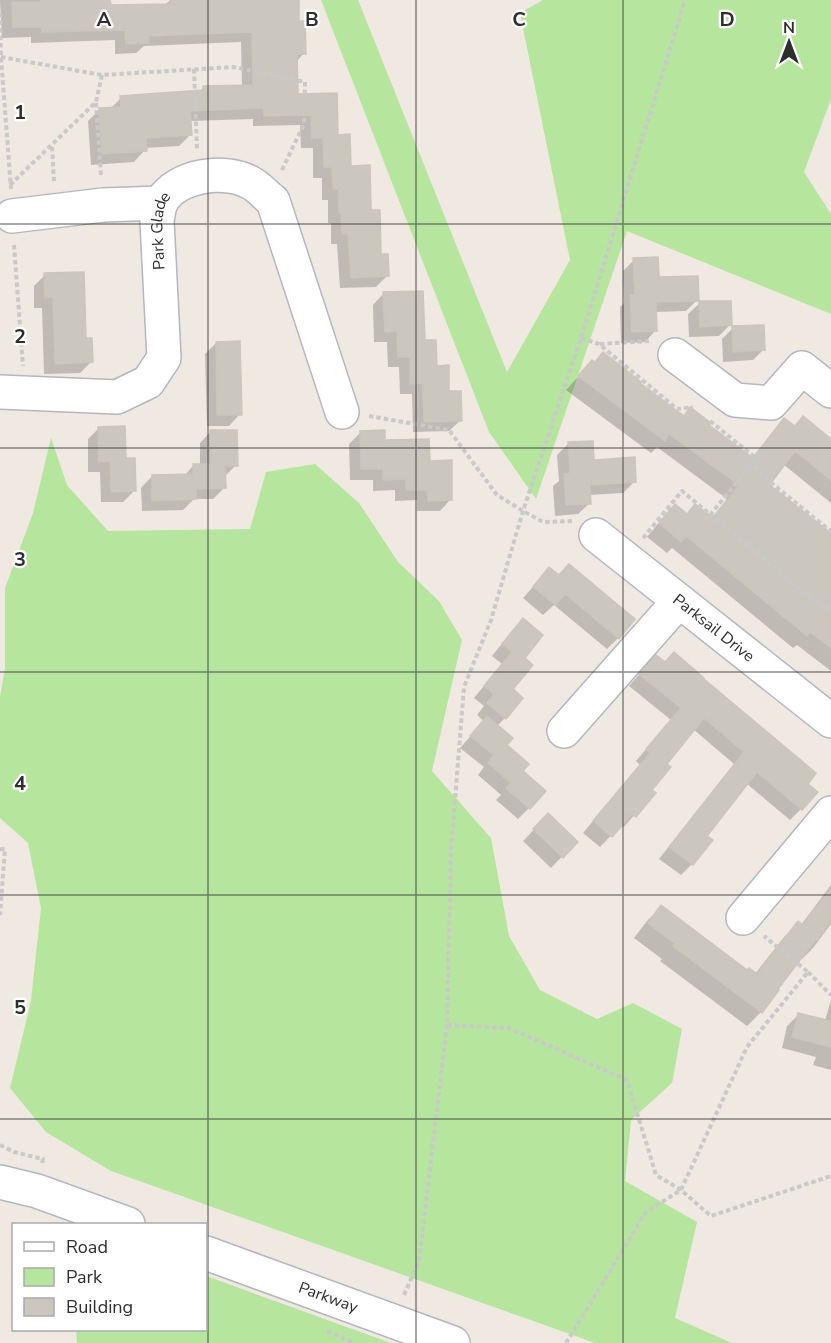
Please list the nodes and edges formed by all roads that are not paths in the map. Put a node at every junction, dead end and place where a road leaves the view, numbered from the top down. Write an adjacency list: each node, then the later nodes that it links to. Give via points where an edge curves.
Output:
1 (11, 200): 2 (street, via 56,210)
2 (161, 203): 5 (street, Park Glade, via 157,221 164,358 148,382 117,397); 6 (street, Park Glade, via 177,186 198,177 228,175 252,183 273,201)
3 (675, 355): 4 (street, via 735,400 771,403 801,368)
4 (831, 391)
5 (0, 392)
6 (342, 412)
7 (597, 537): 8 (street, Parksail Drive)
8 (679, 601): 9 (street, Parksail Drive); 10 (street)
9 (831, 721)
10 (564, 731)
11 (831, 813): 12 (street)
12 (743, 918)
13 (0, 1169): 15 (street)
14 (0, 1182): 15 (street)
15 (36, 1191): 16 (street)
16 (125, 1223)
17 (207, 1253): 18 (street, Parkway)
18 (453, 1343)

